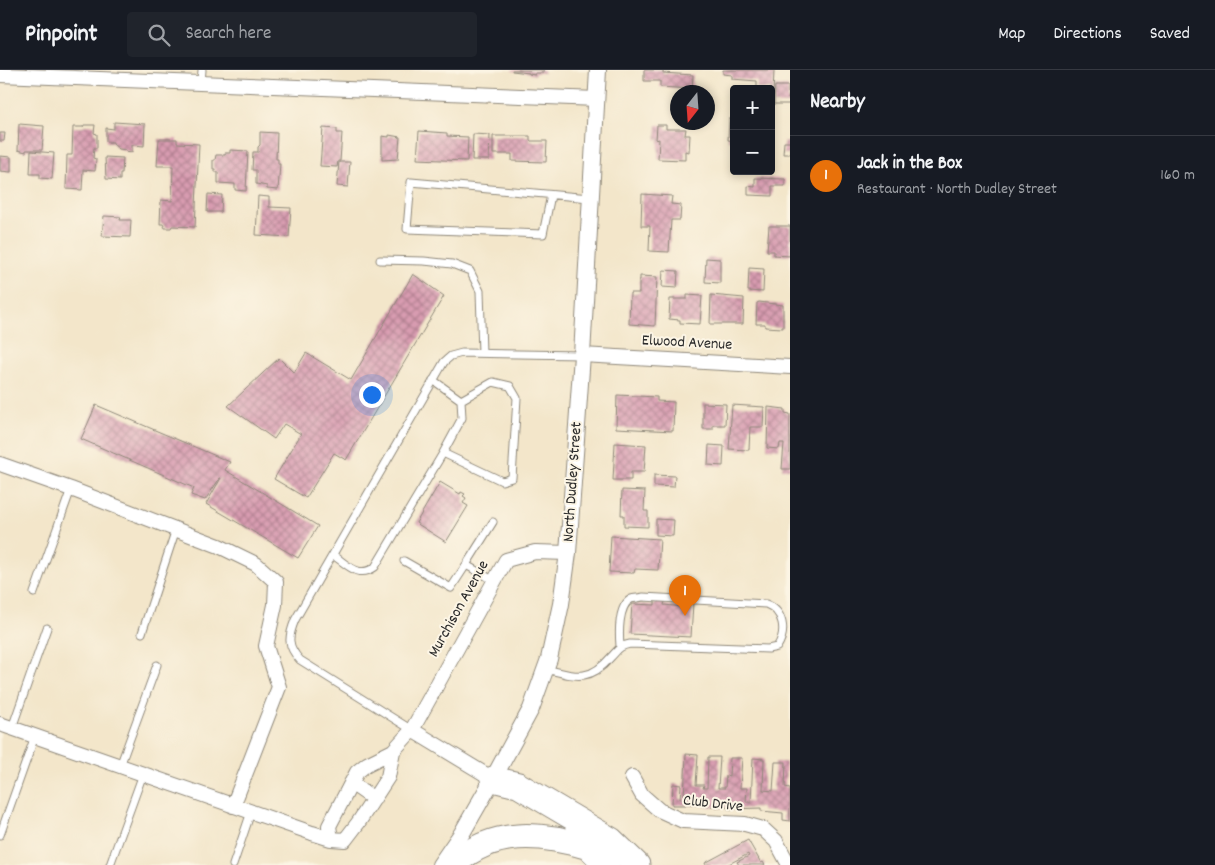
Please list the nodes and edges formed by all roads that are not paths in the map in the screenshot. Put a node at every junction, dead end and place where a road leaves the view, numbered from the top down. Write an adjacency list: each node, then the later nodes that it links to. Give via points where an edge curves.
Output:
1 (598, 70): 5 (street, North Dudley Street)
2 (0, 75): 3 (street)
3 (116, 75): 4 (street)
4 (201, 77): 5 (street)
5 (596, 99): 7 (street, North Dudley Street)
6 (550, 194): 6 (lane, via 411,182 407,229 542,234); 7 (lane)
7 (591, 198): 10 (street, North Dudley Street)
8 (380, 260): 9 (lane, via 452,264 470,271 480,291)
9 (482, 353): 10 (lane); 12 (lane, via 451,356)
10 (582, 355): 11 (street, Elwood Avenue); 19 (street, North Dudley Street)
11 (790, 366)
12 (433, 380): 13 (lane); 20 (lane)
13 (461, 400): 14 (lane, via 462,418); 14 (lane, via 493,382 510,386 517,398 512,478 502,481)
14 (443, 453): 20 (lane, via 375,567 359,573)
15 (0, 464): 16 (street)
16 (70, 489): 18 (street); 24 (lane)
17 (493, 522): 22 (lane)
18 (177, 529): 26 (lane); 40 (street, via 256,564 276,582 266,646 279,687)
19 (568, 553): 23 (street, Murchison Avenue, via 535,552 506,560); 29 (street, North Dudley Street, via 561,604)
20 (333, 555): 31 (lane, via 295,620 290,632 292,652)
21 (404, 561): 22 (lane, via 451,588)
22 (466, 565): 23 (lane)
23 (493, 580): 31 (street, Murchison Avenue)
24 (34, 593)
25 (47, 628): 30 (lane)
26 (142, 633)
27 (620, 646): 27 (lane, via 768,649 777,647 782,639 782,621 773,607 766,604 643,597 624,606 618,629); 29 (lane, via 593,674 576,676)
28 (157, 665): 34 (lane)
29 (545, 669): 37 (street, North Dudley Street, via 531,710)
30 (6, 727): 32 (street)
31 (412, 730): 33 (street, Murchison Avenue); 37 (street)
32 (35, 736): 34 (street); 42 (lane)
33 (393, 751): 38 (street, via 367,764); 39 (street, via 388,777)
34 (120, 766): 35 (street)
35 (144, 774): 40 (street); 45 (lane)
36 (632, 777): 51 (street, Club Drive, via 642,795 659,810 683,821 745,824 763,829 776,841)
37 (493, 779): 44 (highway, via 508,800); 47 (street, North Dudley Street); 50 (highway, via 518,786 612,840)
38 (351, 783): 39 (street); 43 (street, via 329,826)
39 (374, 799): 43 (street, via 345,840)
40 (233, 806): 41 (street)
41 (251, 812): 43 (street); 46 (lane)
42 (0, 835)
43 (331, 838)
44 (589, 847): 48 (highway, via 548,837 508,838 464,855); 49 (highway)
45 (110, 865)
46 (233, 865)
47 (440, 865)
48 (454, 865)
49 (607, 865)
50 (637, 865)
51 (789, 865)

